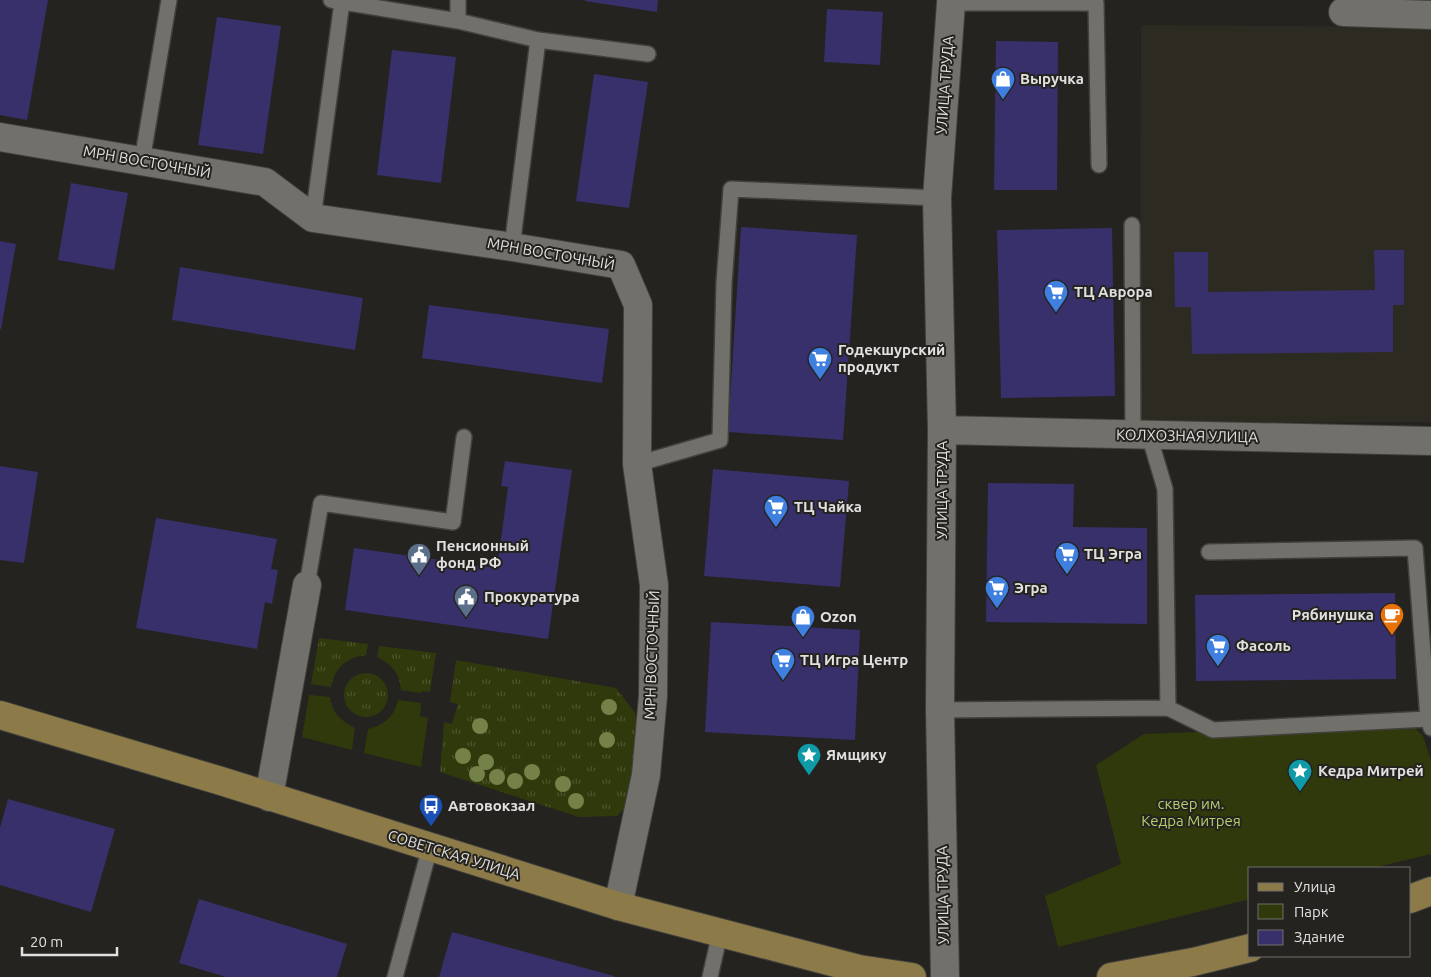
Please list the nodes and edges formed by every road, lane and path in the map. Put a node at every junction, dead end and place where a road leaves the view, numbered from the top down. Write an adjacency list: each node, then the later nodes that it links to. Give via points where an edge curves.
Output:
1 (169, 0): 11 (lane)
2 (458, 0): 7 (lane)
3 (336, 1): 7 (lane); 14 (lane)
4 (951, 4): 12 (lane, via 1096,3); 13 (street, УЛИЦА ТРУДА)
5 (1343, 12): 6 (street)
6 (1431, 15)
7 (458, 21): 8 (lane)
8 (538, 40): 9 (lane); 16 (lane)
9 (648, 54)
10 (0, 137): 11 (street, МРН ВОСТОЧНЫЙ)
11 (142, 161): 14 (street, МРН ВОСТОЧНЫЙ, via 265,182)
12 (1099, 165)
13 (937, 198): 17 (street, УЛИЦА ТРУДА); 21 (lane, via 731,189 724,283 720,440)
14 (313, 218): 16 (street, МРН ВОСТОЧНЫЙ)
15 (1132, 224): 18 (lane)
16 (512, 247): 21 (street, МРН ВОСТОЧНЫЙ, via 621,266 638,305)
17 (942, 430): 18 (street, КОЛХОЗНАЯ УЛИЦА); 25 (street, УЛИЦА ТРУДА)
18 (1141, 435): 20 (street, КОЛХОЗНАЯ УЛИЦА); 24 (lane, via 1165,489)
19 (464, 437): 23 (lane, via 453,522 321,503)
20 (1431, 441)
21 (637, 464): 32 (street, МРН ВОСТОЧНЫЙ, via 654,585 652,696 646,775)
22 (1209, 552): 27 (lane, via 1415,548)
23 (307, 584): 28 (street)
24 (1168, 708): 25 (lane); 27 (lane, via 1213,730)
25 (940, 710): 38 (street, УЛИЦА ТРУДА)
26 (0, 715): 28 (main road, СОВЕТСКАЯ УЛИЦА)
27 (1430, 724)
28 (269, 796): 29 (main road, СОВЕТСКАЯ УЛИЦА)
29 (430, 847): 32 (main road, СОВЕТСКАЯ УЛИЦА); 35 (lane)
30 (1431, 890): 31 (main road)
31 (1411, 899)
32 (618, 906): 33 (main road, СОВЕТСКАЯ УЛИЦА)
33 (720, 933): 36 (lane); 37 (main road, СОВЕТСКАЯ УЛИЦА, via 859,969)
34 (1248, 948): 39 (main road)
35 (395, 977)
36 (710, 977)
37 (912, 977)
38 (945, 977)
39 (1112, 977)

